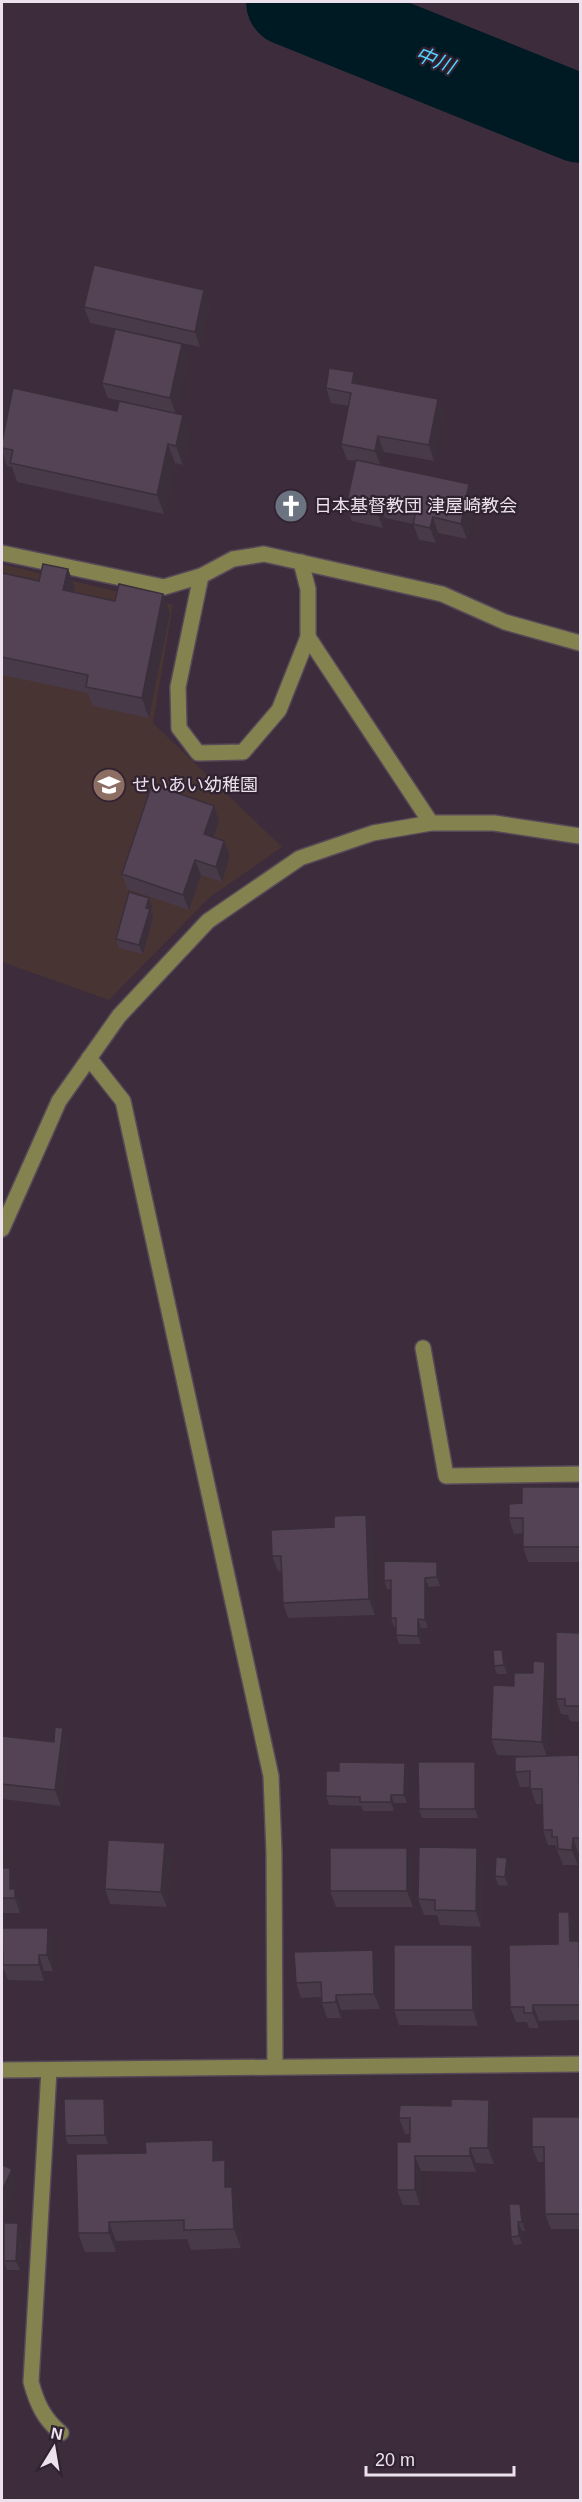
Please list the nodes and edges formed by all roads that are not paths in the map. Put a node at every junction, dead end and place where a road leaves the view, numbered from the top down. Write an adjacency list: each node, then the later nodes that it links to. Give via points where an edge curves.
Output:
1 (2, 552): 3 (street, via 164,587)
2 (301, 562): 3 (street, via 264,554 233,559); 4 (street, via 308,589); 5 (street, via 442,594 505,622)
3 (201, 576): 4 (street, via 178,687 179,728 198,753 243,752 279,710)
4 (308, 637): 6 (street)
5 (580, 643)
6 (431, 823): 7 (street, via 495,823); 8 (street, via 373,833 300,858 208,921 119,1016)
7 (580, 836)
8 (89, 1058): 9 (street, via 59,1101); 13 (street, via 123,1101 271,1776)
9 (2, 1229)
10 (423, 1348): 11 (street, via 446,1476)
11 (580, 1474)
12 (580, 2064): 13 (street)
13 (275, 2066): 15 (street)
14 (2, 2070): 15 (street)
15 (50, 2070): 16 (street, via 31,2382 47,2422)
16 (61, 2433)

